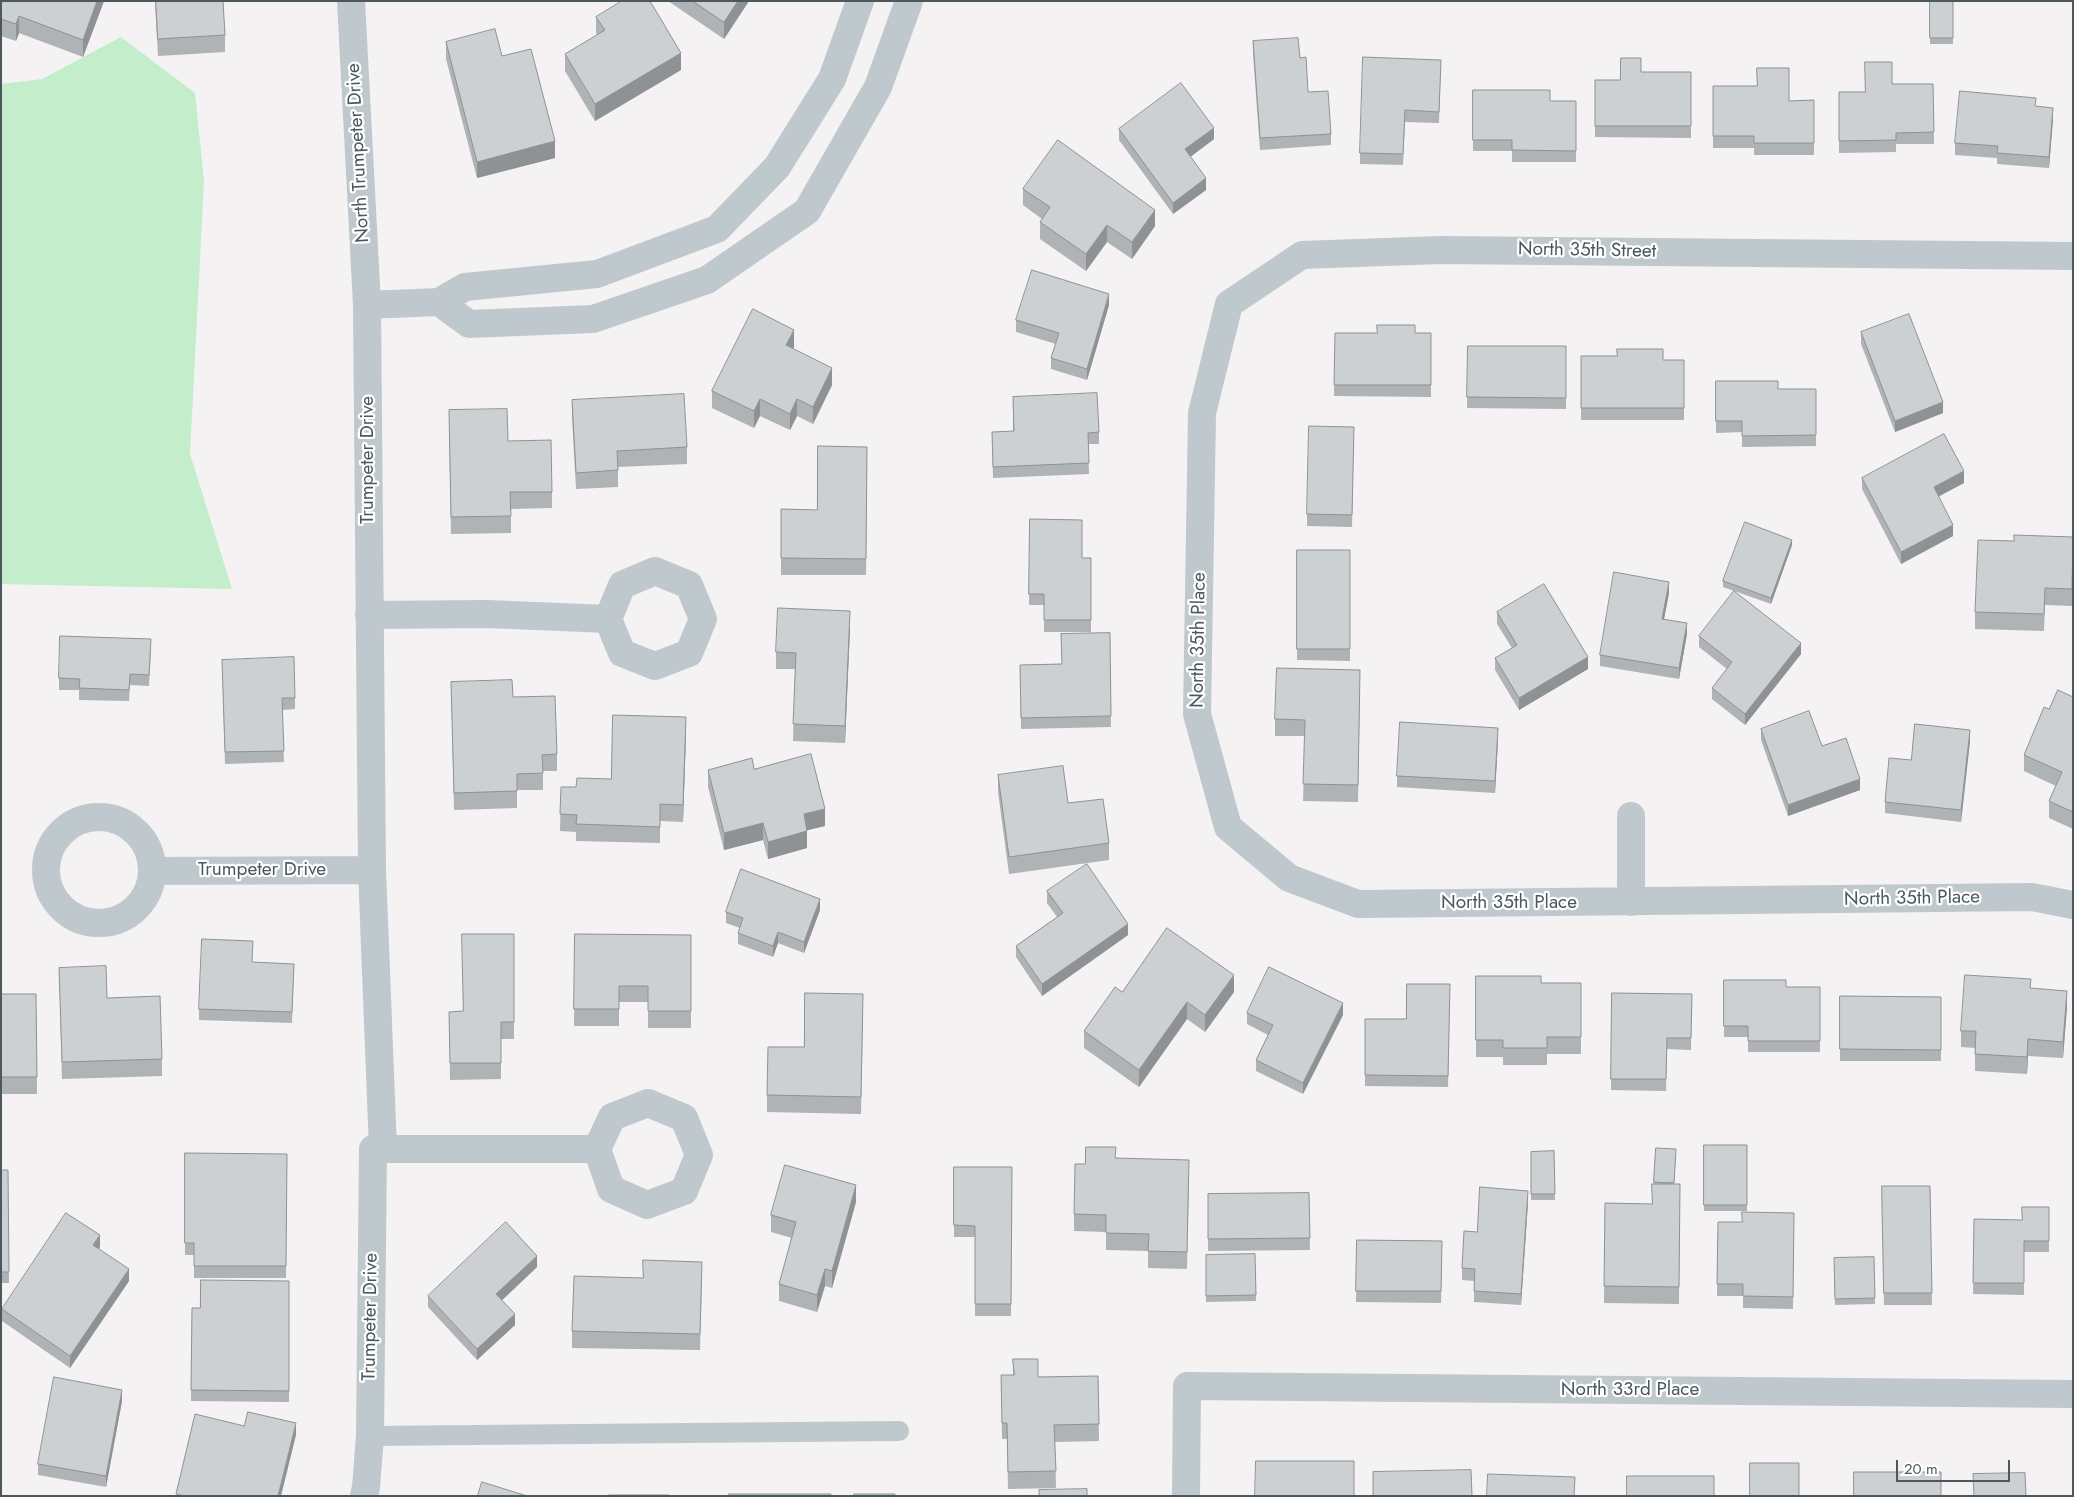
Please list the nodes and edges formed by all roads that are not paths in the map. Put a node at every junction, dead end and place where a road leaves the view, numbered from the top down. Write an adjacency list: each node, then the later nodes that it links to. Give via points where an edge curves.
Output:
1 (351, 1): 6 (street, North Trumpeter Drive)
2 (860, 1): 5 (street, via 832,79 777,167 717,228 597,274 465,287)
3 (909, 1): 5 (street, via 878,87 807,211 707,280 593,319 469,324)
4 (2073, 256): 7 (street, North 35th Street, via 1441,250 1302,255 1229,304)
5 (439, 302): 6 (street)
6 (367, 305): 8 (street, Trumpeter Drive)
7 (1202, 413): 13 (street, North 35th Place, via 1197,714 1228,828 1289,878 1358,904)
8 (369, 615): 9 (street, via 488,614); 11 (street, Trumpeter Drive)
9 (608, 619)
10 (1631, 816): 13 (street)
11 (372, 870): 12 (street, Trumpeter Drive); 16 (street, Trumpeter Drive)
12 (153, 871)
13 (1631, 902): 14 (street, North 35th Place, via 2032,897)
14 (2073, 905)
15 (597, 1149): 16 (street)
16 (383, 1150): 19 (street, Trumpeter Drive, via 373,1149)
17 (2073, 1394): 21 (street, North 33rd Place, via 1187,1386)
18 (899, 1431): 19 (lane)
19 (370, 1436): 20 (street, Trumpeter Drive)
20 (364, 1496)
21 (1186, 1496)

